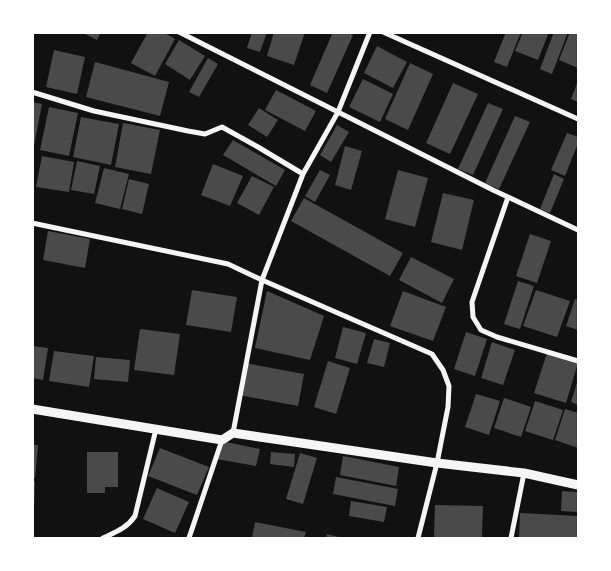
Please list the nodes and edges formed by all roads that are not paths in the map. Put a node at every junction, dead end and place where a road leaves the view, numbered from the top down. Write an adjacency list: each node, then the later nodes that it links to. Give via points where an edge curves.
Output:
1 (179, 32): 5 (street)
2 (370, 32): 5 (street)
3 (383, 32): 6 (street)
4 (32, 92): 7 (street, via 94,111 188,131 205,134 222,127)
5 (338, 112): 7 (street); 8 (street)
6 (578, 119)
7 (303, 174): 11 (street)
8 (508, 197): 10 (street); 12 (street, via 472,302 473,317 481,330 497,337)
9 (32, 224): 11 (street, via 228,264)
10 (578, 230)
11 (262, 280): 15 (street); 17 (street, via 432,354 449,386)
12 (578, 361)
13 (32, 409): 14 (street)
14 (156, 429): 16 (street); 20 (street, via 135,516 122,530)
15 (233, 432): 16 (street); 17 (street)
16 (222, 440): 21 (street)
17 (437, 464): 18 (street); 22 (street)
18 (524, 472): 19 (street); 23 (street)
19 (578, 486)
20 (103, 538)
21 (188, 538)
22 (418, 538)
23 (511, 538)

